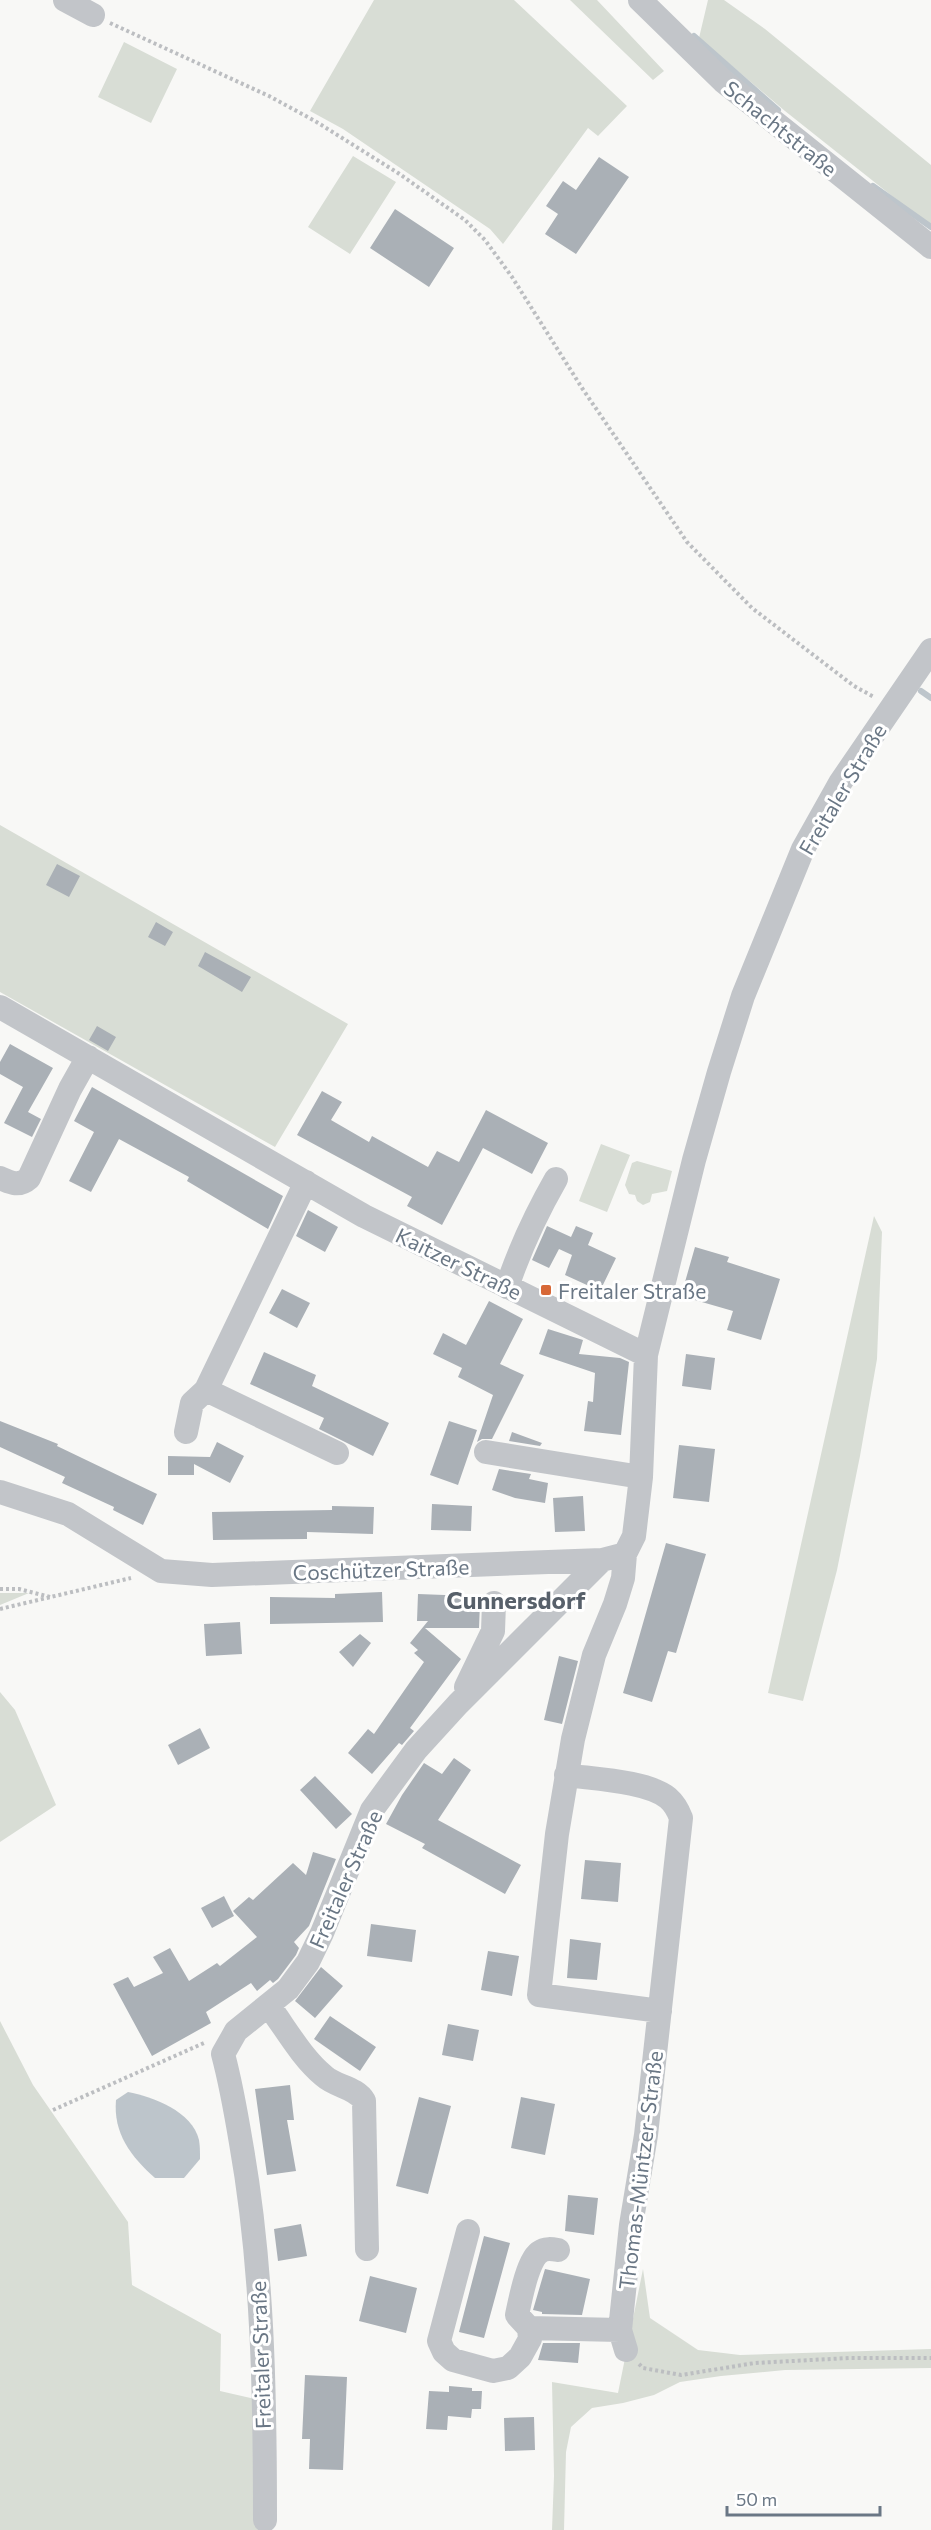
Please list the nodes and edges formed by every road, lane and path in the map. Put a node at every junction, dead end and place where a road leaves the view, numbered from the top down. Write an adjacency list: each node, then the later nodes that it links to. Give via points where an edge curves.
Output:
1 (65, 0): 3 (street)
2 (640, 0): 4 (street, Schachtstraße, via 723,81)
3 (93, 15): 6 (path, via 315,121 465,220 512,277 687,542 752,608 854,686)
4 (931, 247)
5 (931, 650): 6 (street, Freitaler Straße)
6 (892, 708): 13 (street, Freitaler Straße, via 840,783 803,849 743,996 694,1160)
7 (0, 1007): 8 (street, Kaitzer Straße)
8 (88, 1057): 9 (street, via 29,1178 12,1184); 11 (street, Kaitzer Straße)
9 (0, 1178)
10 (556, 1179): 12 (street, via 523,1242)
11 (306, 1182): 12 (street, Kaitzer Straße, via 364,1216); 14 (street)
12 (507, 1287): 13 (street, Kaitzer Straße)
13 (646, 1355): 18 (street, Freitaler Straße)
14 (206, 1390): 15 (street, via 192,1402); 17 (street)
15 (186, 1432)
16 (486, 1452): 18 (street)
17 (337, 1453)
18 (641, 1477): 20 (street, Freitaler Straße, via 634,1536)
19 (0, 1492): 21 (street, via 68,1514)
20 (614, 1557): 21 (street, Coschützer Straße, via 212,1575); 26 (street, Freitaler Straße); 27 (street, via 623,1578 594,1655)
21 (161, 1571): 23 (path)
22 (0, 1589): 23 (path, via 20,1589)
23 (51, 1597): 25 (path)
24 (494, 1603): 26 (street, via 493,1631)
25 (0, 1609)
26 (458, 1704): 28 (street, Freitaler Straße, via 416,1750 372,1810 308,1962)
27 (566, 1775): 29 (street, Thomas-Müntzer-Straße, via 645,1788 666,1796 681,1818); 29 (street, via 539,1995)
28 (269, 2006): 30 (street, Freitaler Straße, via 236,2031); 33 (street, via 323,2075 354,2091 364,2101)
29 (660, 2011): 36 (street, Thomas-Müntzer-Straße, via 631,2225)
30 (223, 2054): 31 (path, via 203,2043); 38 (street, Freitaler Straße, via 234,2091 251,2202 261,2319)
31 (53, 2110)
32 (468, 2231): 35 (street, via 439,2341 444,2352 453,2360 493,2371 508,2368 530,2340)
33 (367, 2249)
34 (558, 2250): 35 (street, via 541,2251 528,2273 517,2315)
35 (529, 2328): 36 (street)
36 (623, 2340): 37 (path, via 643,2368 681,2375 755,2363)
37 (931, 2358)
38 (269, 2517)

